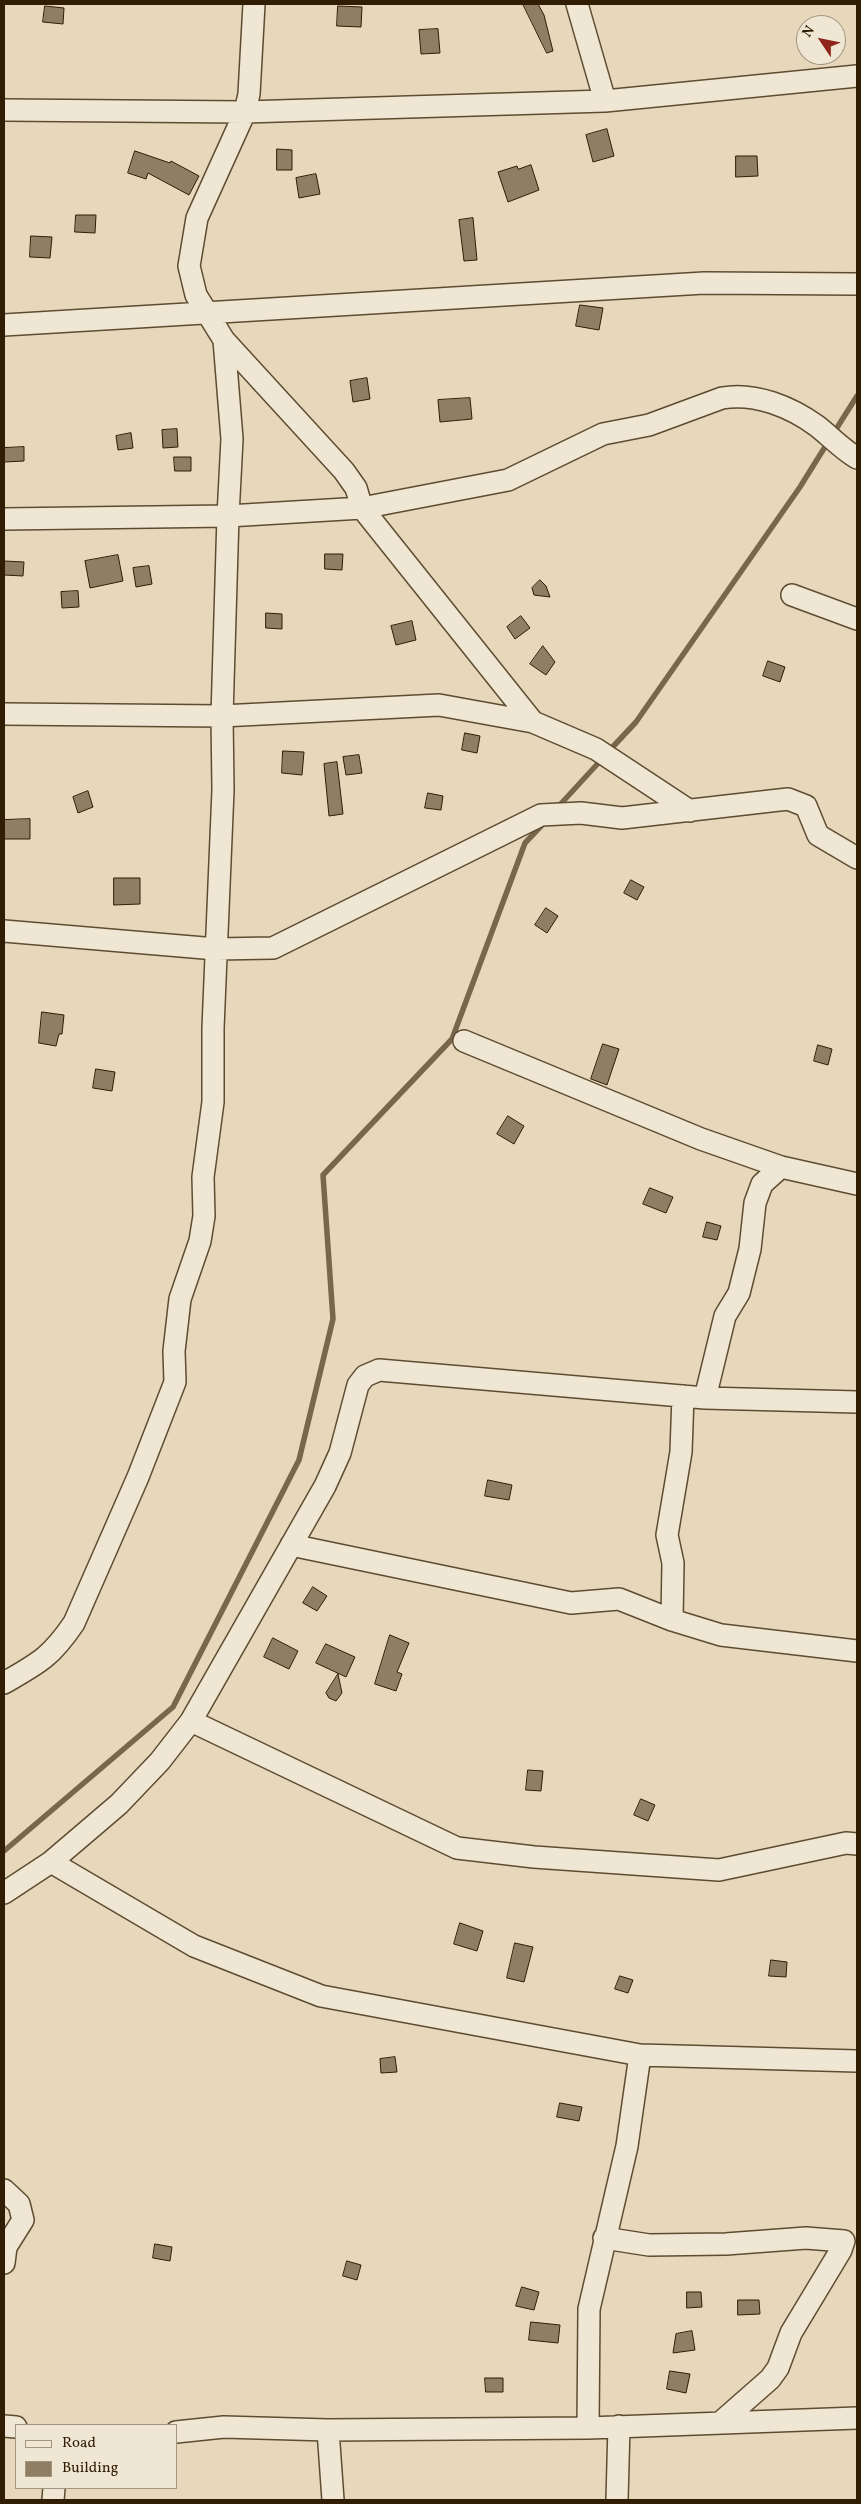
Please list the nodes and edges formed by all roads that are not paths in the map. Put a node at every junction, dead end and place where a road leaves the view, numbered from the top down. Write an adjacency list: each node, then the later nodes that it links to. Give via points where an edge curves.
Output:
1 (254, 4): 6 (street)
2 (577, 4): 4 (street)
3 (857, 76): 4 (street)
4 (605, 101): 6 (street)
5 (4, 110): 6 (street)
6 (245, 112): 8 (street, via 197,218 189,266 196,295)
7 (857, 284): 8 (street, via 704,283)
8 (208, 314): 9 (street); 10 (street)
9 (4, 325)
10 (224, 340): 12 (street, via 344,471 356,488); 13 (street, via 232,439)
11 (857, 458): 12 (street, via 792,409 734,396 649,425 603,434 508,480)
12 (362, 508): 13 (street); 19 (street)
13 (228, 516): 14 (street); 18 (street)
14 (4, 519)
15 (792, 595): 16 (street)
16 (857, 619)
17 (4, 714): 18 (street)
18 (222, 716): 19 (street, via 439,705); 23 (street, via 223,790)
19 (533, 722): 20 (street, via 596,749)
20 (690, 811): 21 (street, via 788,799 806,806 818,835); 23 (street, via 622,818 580,813 541,815 273,948)
21 (857, 858)
22 (4, 931): 23 (street)
23 (216, 949): 33 (street, via 213,1102 203,1177 204,1216 200,1241 180,1298 174,1344 175,1382 138,1477 74,1623 61,1643 43,1661)
24 (464, 1042): 25 (street, via 702,1139)
25 (781, 1167): 26 (street); 28 (street, via 762,1184 755,1203 750,1249 739,1292 725,1316)
26 (857, 1184)
27 (683, 1396): 28 (street); 30 (street, via 379,1370 365,1376 358,1385 340,1454); 31 (street, via 681,1452 667,1535 673,1562)
28 (705, 1398): 29 (street)
29 (857, 1402)
30 (292, 1545): 31 (street, via 571,1603 619,1599); 34 (street)
31 (672, 1620): 32 (street, via 721,1635)
32 (857, 1651)
33 (4, 1683)
34 (191, 1721): 35 (street, via 457,1848 534,1857 718,1870 846,1843); 36 (street, via 160,1761 119,1804)
35 (857, 1844)
36 (52, 1862): 37 (street); 38 (street, via 194,1946 321,1996)
37 (4, 1893)
38 (640, 2055): 39 (street); 41 (street, via 627,2146)
39 (857, 2061)
40 (4, 2190): 42 (street, via 16,2199 23,2220 6,2247)
41 (604, 2238): 44 (street, via 649,2245 806,2238 844,2241 791,2333 778,2368); 46 (street, via 589,2309)
42 (4, 2263)
43 (857, 2418): 44 (street)
44 (721, 2422): 45 (street)
45 (619, 2426): 46 (street); 50 (street)
46 (588, 2428): 47 (street)
47 (328, 2430): 48 (street, via 224,2426); 49 (street)
48 (178, 2432)
49 (333, 2500)
50 (617, 2500)

